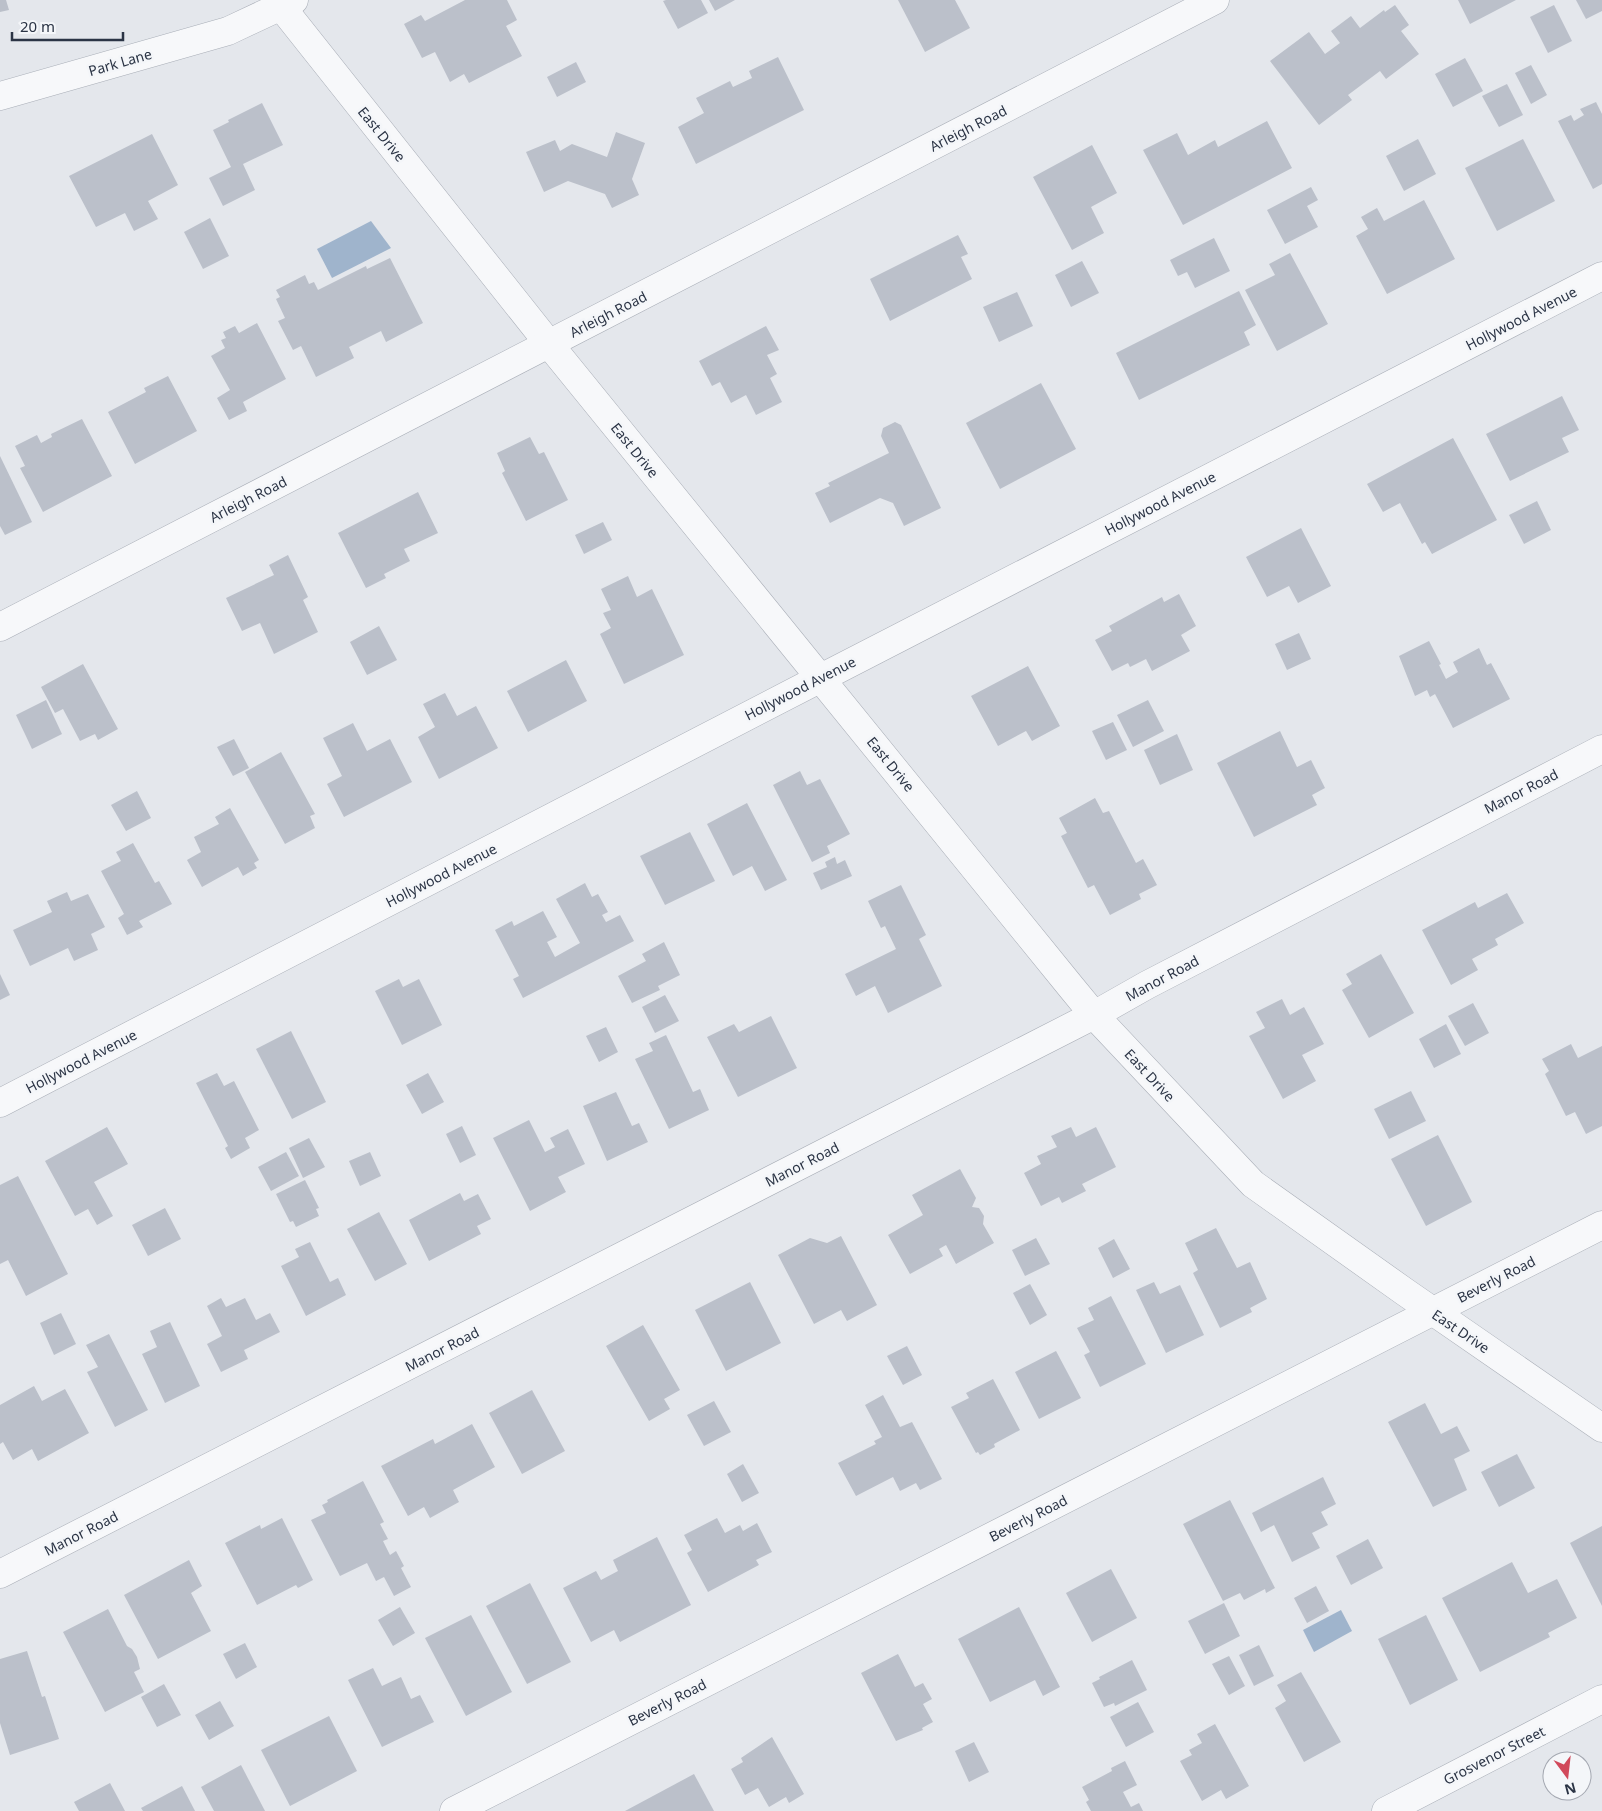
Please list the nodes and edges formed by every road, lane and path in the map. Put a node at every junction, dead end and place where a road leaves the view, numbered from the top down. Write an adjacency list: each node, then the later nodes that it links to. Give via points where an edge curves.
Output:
1 (1215, 0): 5 (street, Arleigh Road)
2 (284, 2): 3 (street, Park Lane, via 228,31); 5 (street, East Drive)
3 (0, 96)
4 (1602, 276): 7 (street, Hollywood Avenue)
5 (549, 344): 6 (street, Arleigh Road); 7 (street, East Drive)
6 (0, 627)
7 (821, 678): 9 (street, East Drive); 10 (street, Hollywood Avenue)
8 (1602, 749): 9 (street, Manor Road)
9 (1094, 1015): 12 (street, East Drive, via 1253,1184); 14 (street, Manor Road)
10 (0, 1103)
11 (1602, 1225): 12 (street, Beverly Road)
12 (1433, 1312): 13 (street, East Drive); 16 (street, Beverly Road)
13 (1602, 1428)
14 (0, 1574)
15 (1602, 1699): 17 (street, Grosvenor Street)
16 (454, 1811)
17 (1386, 1811)

